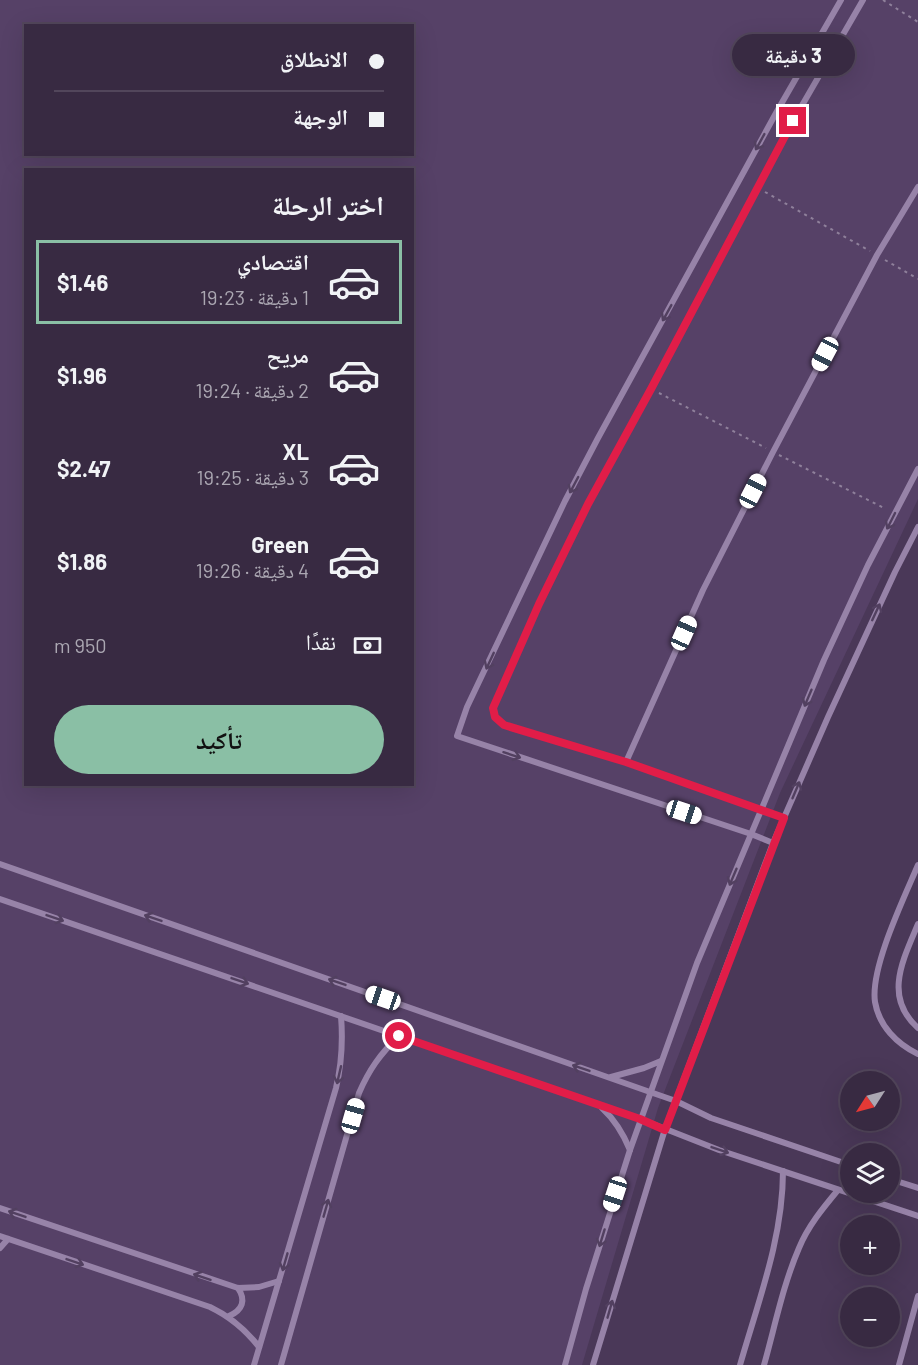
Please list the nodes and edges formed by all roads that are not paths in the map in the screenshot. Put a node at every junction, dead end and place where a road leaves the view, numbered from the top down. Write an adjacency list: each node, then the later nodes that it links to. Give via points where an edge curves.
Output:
1 (841, 0): 9 (lane, one-way to 9, via 565,501 467,707 457,736)
2 (863, 0): 6 (lane, via 793,121 588,504 493,708 495,717 504,725)
3 (918, 187): 6 (lane, via 877,255 773,452 703,590)
4 (918, 469): 7 (lane, one-way to 7, via 824,660)
5 (918, 527): 8 (lane, one-way to 5)
6 (626, 762): 7 (lane)
7 (762, 809): 8 (lane); 9 (lane)
8 (784, 818): 10 (lane)
9 (751, 834): 10 (lane); 19 (lane, one-way to 19)
10 (773, 843): 22 (lane)
11 (0, 864): 20 (lane, one-way to 11)
12 (918, 865): 18 (lane, via 892,926 875,988 882,1023 889,1033)
13 (0, 899): 15 (lane, one-way to 15)
14 (918, 924): 16 (lane, via 898,981 898,995 901,1008)
15 (341, 1016): 17 (lane); 37 (lane, one-way to 37, via 342,1056 336,1088)
16 (918, 1028)
17 (399, 1036): 23 (lane); 43 (lane, one-way to 17, via 359,1093 368,1071)
18 (918, 1054)
19 (661, 1061): 20 (lane); 21 (lane)
20 (608, 1077): 21 (lane)
21 (650, 1092): 22 (lane); 24 (lane)
22 (676, 1101): 25 (lane); 27 (lane, via 711,1118)
23 (599, 1105): 24 (lane); 26 (lane, via 623,1133)
24 (640, 1119): 25 (lane); 26 (lane)
25 (665, 1130): 28 (lane, one-way to 28); 45 (lane, one-way to 25)
26 (630, 1150): 44 (lane, one-way to 44)
27 (840, 1162)
28 (783, 1171): 31 (lane); 46 (lane, via 778,1227)
29 (900, 1182): 30 (lane)
30 (918, 1188)
31 (838, 1190): 33 (lane); 47 (lane, via 799,1247)
32 (0, 1208): 38 (lane, one-way to 32)
33 (918, 1217)
34 (0, 1236): 35 (lane)
35 (8, 1239): 36 (lane); 40 (lane, one-way to 40)
36 (0, 1248)
37 (279, 1281): 38 (lane); 41 (lane)
38 (238, 1288): 40 (lane, via 243,1305)
39 (918, 1296): 48 (lane)
40 (229, 1316): 41 (lane)
41 (260, 1347): 42 (lane)
42 (254, 1365)
43 (281, 1365)
44 (565, 1365)
45 (593, 1365)
46 (740, 1365)
47 (764, 1365)
48 (899, 1365)

